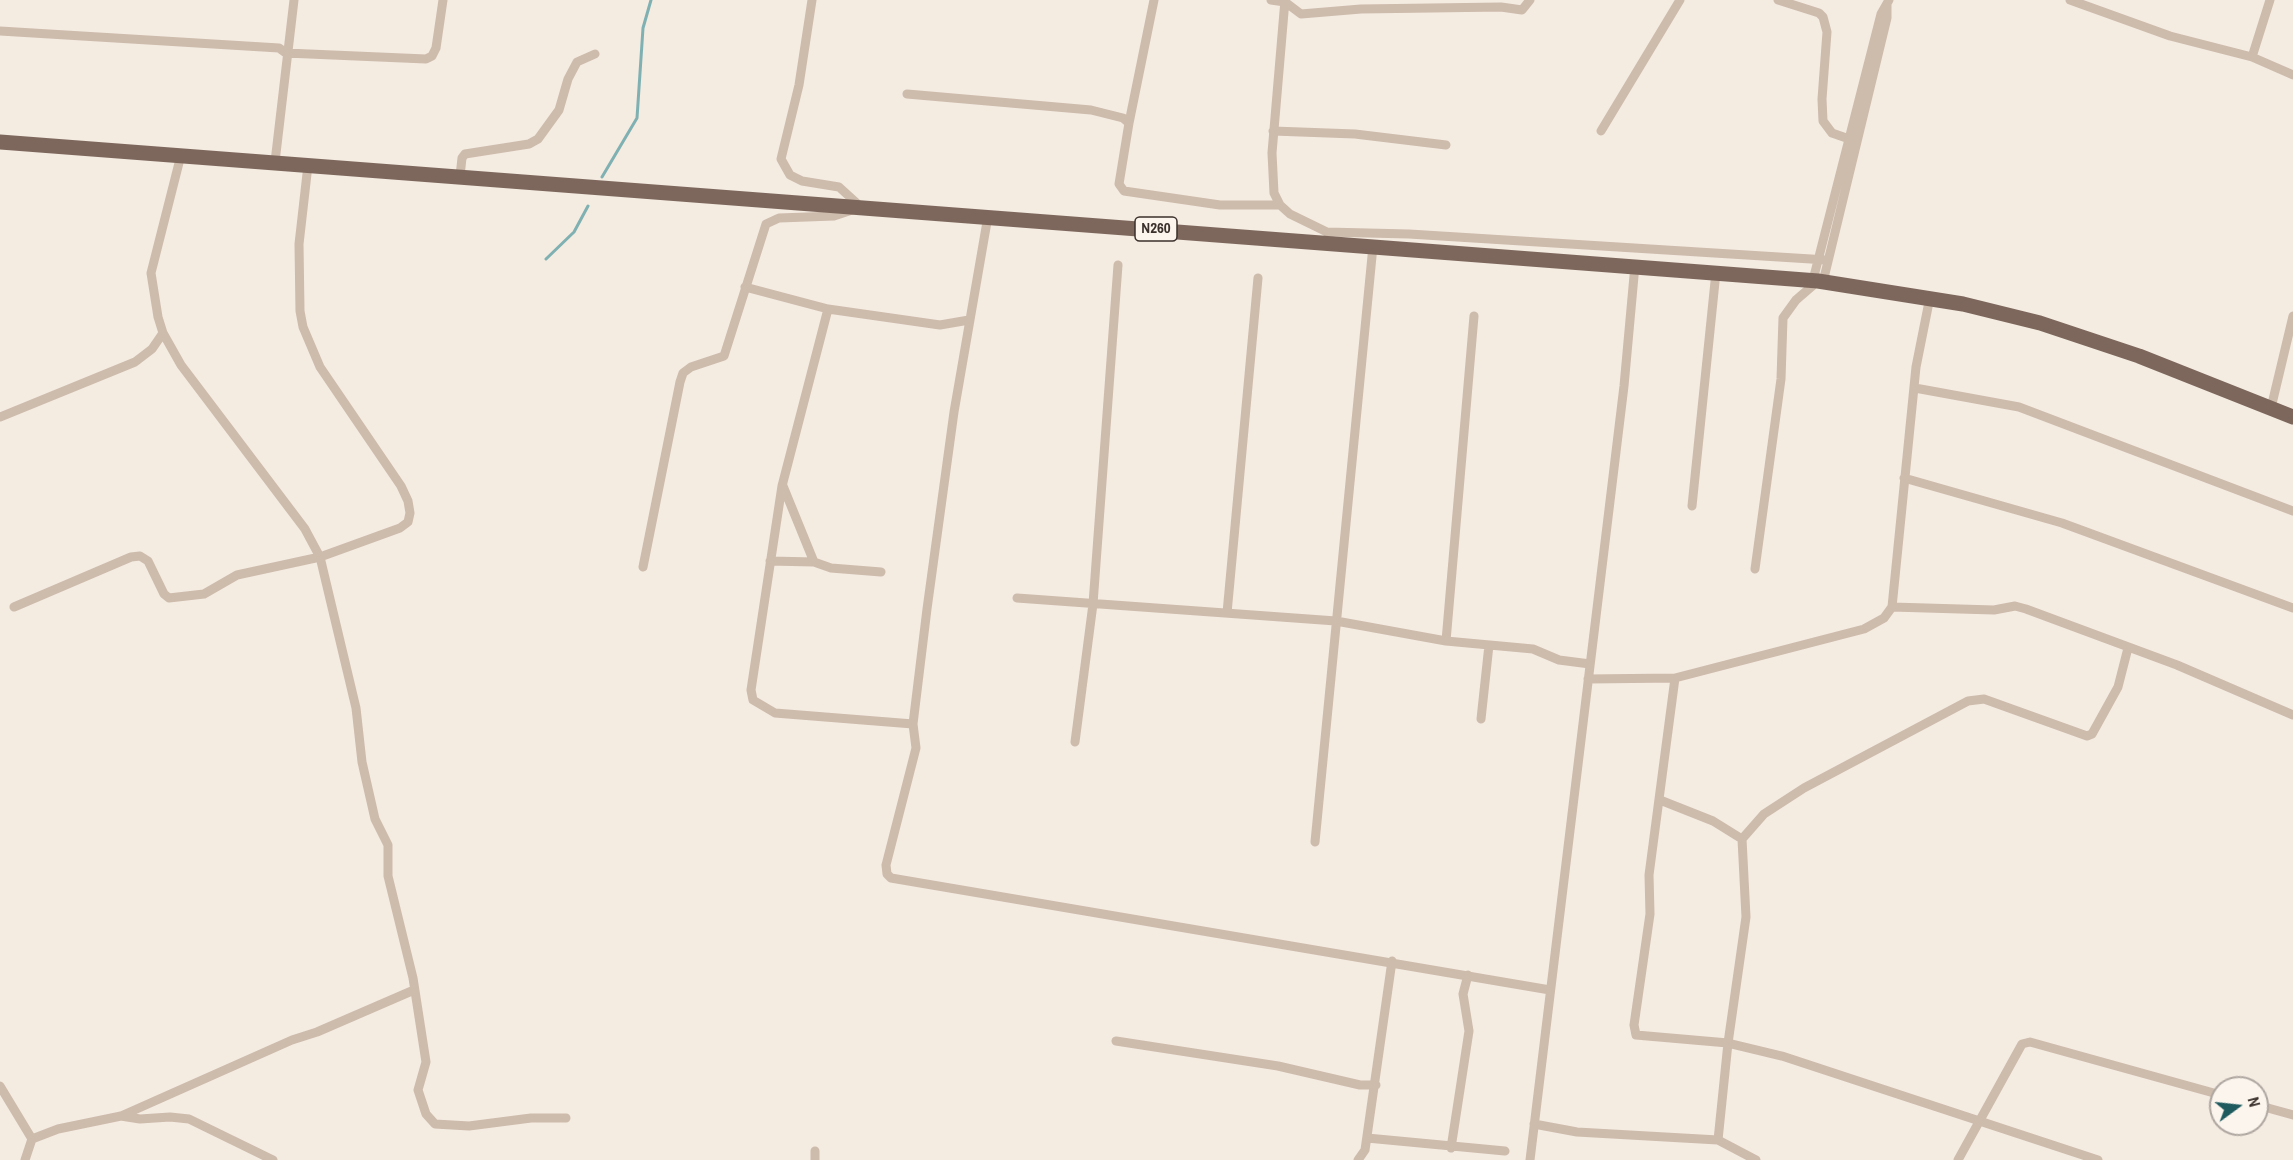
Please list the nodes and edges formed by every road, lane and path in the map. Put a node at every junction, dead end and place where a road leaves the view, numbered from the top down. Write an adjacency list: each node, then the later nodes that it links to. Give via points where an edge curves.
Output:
1 (294, 0): 14 (street)
2 (443, 0): 14 (street, via 432,56)
3 (812, 0): 30 (street, via 800,85 780,159 790,175 839,187)
4 (1154, 0): 19 (street)
5 (1271, 0): 11 (street)
6 (1530, 0): 11 (street, via 1522,10 1361,9 1301,14)
7 (1680, 0): 21 (street)
8 (1778, 0): 22 (street, via 1823,17 1827,32 1823,121 1832,133)
9 (2070, 0): 16 (street, via 2160,33)
10 (2270, 0): 16 (street)
11 (1285, 1): 20 (street)
12 (1888, 2): 22 (street)
13 (0, 31): 14 (street, via 279,48)
14 (286, 53): 26 (street)
15 (595, 54): 28 (street, via 577,63 559,110 538,139 529,144 465,154)
16 (2252, 57): 17 (street)
17 (2293, 75)
18 (908, 94): 19 (street, via 1091,110)
19 (1129, 123): 29 (street, via 1119,183 1124,191 1220,205)
20 (1273, 131): 24 (street, via 1364,134); 29 (street, via 1272,176)
21 (1601, 131)
22 (1853, 141): 35 (street)
23 (0, 142): 25 (main road, N260)
24 (1446, 145)
25 (181, 155): 26 (main road, N260); 47 (street, via 151,273)
26 (275, 162): 27 (main road, N260)
27 (308, 165): 28 (main road, N260); 56 (street, via 299,244 303,327 320,368 400,486 410,513 408,522 400,528)
28 (460, 176): 30 (main road, N260)
29 (1280, 205): 32 (street)
30 (861, 207): 31 (main road, N260); 41 (street, via 834,216 771,220 766,224)
31 (988, 216): 33 (main road, N260); 46 (street)
32 (1326, 232): 33 (street); 35 (street)
33 (1348, 244): 34 (main road, N260)
34 (1373, 246): 37 (main road, N260); 68 (street)
35 (1822, 259): 40 (street)
36 (1118, 265): 63 (street)
37 (1635, 265): 38 (main road, N260); 72 (street)
38 (1716, 272): 40 (main road, N260); 54 (street)
39 (1258, 278): 67 (street)
40 (1818, 281): 42 (main road, N260); 60 (street, via 1783,318 1781,380)
41 (745, 287): 43 (street); 59 (street, via 724,356 683,373)
42 (1930, 297): 48 (street, via 1919,345); 49 (main road, N260, via 2040,323 2139,356)
43 (828, 309): 46 (street, via 940,325); 53 (street)
44 (1474, 316): 69 (street)
45 (2293, 316): 49 (street)
46 (969, 320): 77 (street)
47 (163, 333): 50 (street, via 135,363); 56 (street, via 181,365 304,529)
48 (1915, 388): 52 (street); 55 (street, via 2019,407)
49 (2271, 408): 51 (main road, N260)
50 (0, 417)
51 (2293, 417)
52 (1904, 478): 65 (street); 66 (street, via 2062,523)
53 (782, 486): 57 (street); 58 (street)
54 (1692, 507)
55 (2293, 511)
56 (320, 557): 64 (street, via 259,568 237,575 204,594 169,598 148,561 140,556 131,557); 84 (street, via 356,708 372,807 388,845 388,876)
57 (770, 561): 58 (street); 77 (street, via 751,690 753,700 775,712)
58 (814, 562): 61 (street, via 831,568)
59 (644, 567)
60 (1755, 569)
61 (881, 572)
62 (1017, 598): 63 (street)
63 (1093, 604): 67 (street); 78 (street)
64 (14, 607)
65 (1892, 607): 71 (street, via 1994,610 2015,606); 73 (street, via 1884,618 1864,629)
66 (2293, 608)
67 (1227, 613): 68 (street)
68 (1336, 621): 69 (street); 81 (street)
69 (1446, 641): 70 (street)
70 (1489, 645): 72 (street, via 1533,649 1559,660); 76 (street)
71 (2128, 648): 75 (street); 80 (street, via 2118,687 2092,734 2087,736 1984,699 1968,701 1804,788 1764,814)
72 (1590, 664): 74 (street)
73 (1675, 678): 74 (street); 79 (street)
74 (1588, 679): 85 (street)
75 (2293, 715)
76 (1481, 719)
77 (913, 724): 82 (street, via 916,748 886,865 891,878)
78 (1075, 742)
79 (1660, 800): 80 (street, via 1713,821); 87 (street, via 1649,875 1650,914 1634,1025 1636,1035)
80 (1742, 839): 87 (street, via 1746,916)
81 (1315, 842)
82 (1392, 961): 83 (street); 88 (street)
83 (1468, 975): 85 (street); 102 (street, via 1463,994 1468,1031)
84 (414, 990): 95 (street); 96 (street, via 426,1062 418,1090 430,1121 475,1126)
85 (1550, 990): 98 (street)
86 (1116, 1041): 88 (street)
87 (1728, 1042): 97 (street); 101 (street)
88 (1376, 1085): 99 (street)
89 (0, 1086): 92 (street)
90 (2209, 1092): 97 (street, via 2030,1042 2017,1049)
91 (0, 1103): 92 (street)
92 (13, 1107): 100 (street)
93 (2269, 1108): 94 (street)
94 (2293, 1115)
95 (121, 1116): 100 (street, via 58,1129); 105 (street, via 189,1119)
96 (566, 1118)
97 (1980, 1121): 109 (street); 110 (street)
98 (1534, 1124): 101 (street, via 1577,1132); 107 (street)
99 (1367, 1138): 102 (street); 106 (street)
100 (32, 1139): 104 (street)
101 (1718, 1140): 108 (street)
102 (1451, 1148): 103 (street)
103 (1505, 1151)
104 (25, 1160)
105 (273, 1160)
106 (1358, 1160)
107 (1530, 1160)
108 (1756, 1160)
109 (1958, 1160)
110 (2098, 1160)

